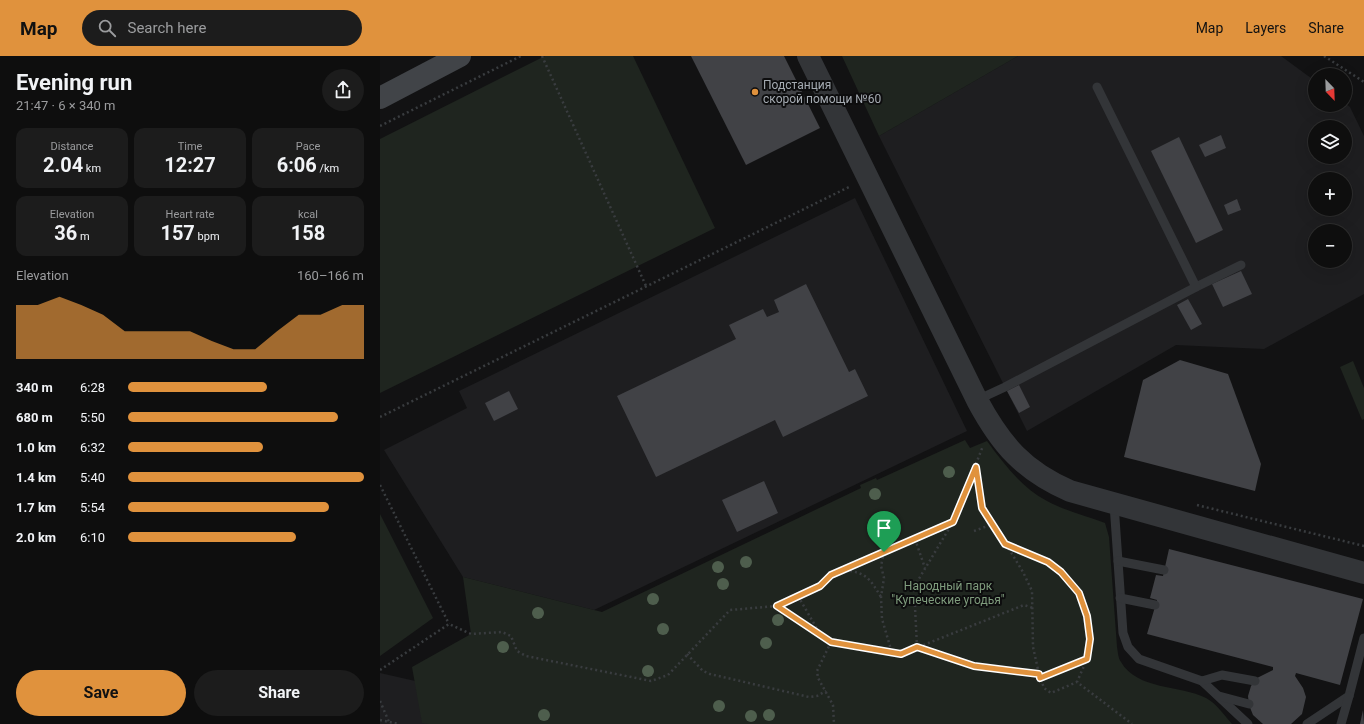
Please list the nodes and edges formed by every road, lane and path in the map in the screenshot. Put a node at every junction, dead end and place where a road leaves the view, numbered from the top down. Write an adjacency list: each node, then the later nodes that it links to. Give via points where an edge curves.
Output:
1 (460, 56): 8 (main road)
2 (521, 56): 9 (path)
3 (542, 56): 12 (path)
4 (808, 56): 10 (street)
5 (1324, 56): 6 (path)
6 (1364, 82)
7 (1097, 87): 13 (lane)
8 (380, 98)
9 (380, 126)
10 (868, 179): 12 (path); 14 (street)
11 (1241, 265): 13 (lane)
12 (646, 286): 15 (path)
13 (1196, 287): 14 (lane)
14 (976, 400): 19 (street, via 999,436 1033,472 1070,491)
15 (380, 417)
16 (984, 442): 17 (path)
17 (976, 467): 20 (path); 21 (path, via 982,508)
18 (380, 485): 37 (path)
19 (1114, 502): 26 (lane); 30 (street)
20 (953, 522): 23 (path); 27 (path)
21 (993, 524): 22 (path); 24 (path)
22 (974, 530)
23 (916, 539): 25 (path); 27 (path)
24 (1005, 544): 36 (path, via 1032,591); 44 (path, via 1048,562 1061,572 1079,593 1087,616 1090,639)
25 (884, 552): 28 (path); 32 (path, via 881,566 884,578)
26 (1118, 561): 29 (lane); 33 (lane)
27 (925, 568): 41 (path, via 914,587)
28 (844, 570): 31 (path, via 831,575 820,586); 32 (path, via 860,572 870,579)
29 (1164, 570)
30 (1364, 573)
31 (798, 596): 35 (path); 38 (path)
32 (881, 597): 42 (path, via 882,618)
33 (1120, 598): 34 (lane); 48 (lane, via 1123,633 1128,647 1139,659)
34 (1155, 605)
35 (777, 606): 38 (path); 43 (path, via 730,610)
36 (1033, 608): 41 (path, via 1024,605 932,644); 46 (path, via 1033,648)
37 (449, 624): 43 (path, via 471,634 502,632 511,636 516,650 526,656 651,681 668,675); 45 (path)
38 (821, 635): 40 (path)
39 (1364, 638): 53 (lane)
40 (831, 642): 42 (path); 51 (path, via 817,671)
41 (917, 647): 42 (path, via 901,654); 46 (path, via 974,666)
42 (892, 653)
43 (687, 654): 51 (path, via 703,671 710,674 809,697)
44 (1087, 659): 47 (path); 50 (path)
45 (380, 670)
46 (1039, 674): 47 (path)
47 (1040, 678): 50 (path, via 1044,688 1051,693)
48 (1202, 681): 49 (lane, via 1222,675); 52 (lane)
49 (1256, 681)
50 (1077, 682): 60 (path)
51 (826, 691): 59 (path, via 833,705)
52 (1217, 695): 55 (lane); 61 (lane)
53 (1349, 696): 62 (lane); 63 (lane)
54 (380, 701): 57 (path)
55 (1249, 704)
56 (380, 720): 57 (path)
57 (389, 722): 58 (path)
58 (399, 724)
59 (834, 724)
60 (1132, 724)
61 (1248, 724)
62 (1307, 724)
63 (1341, 724)

